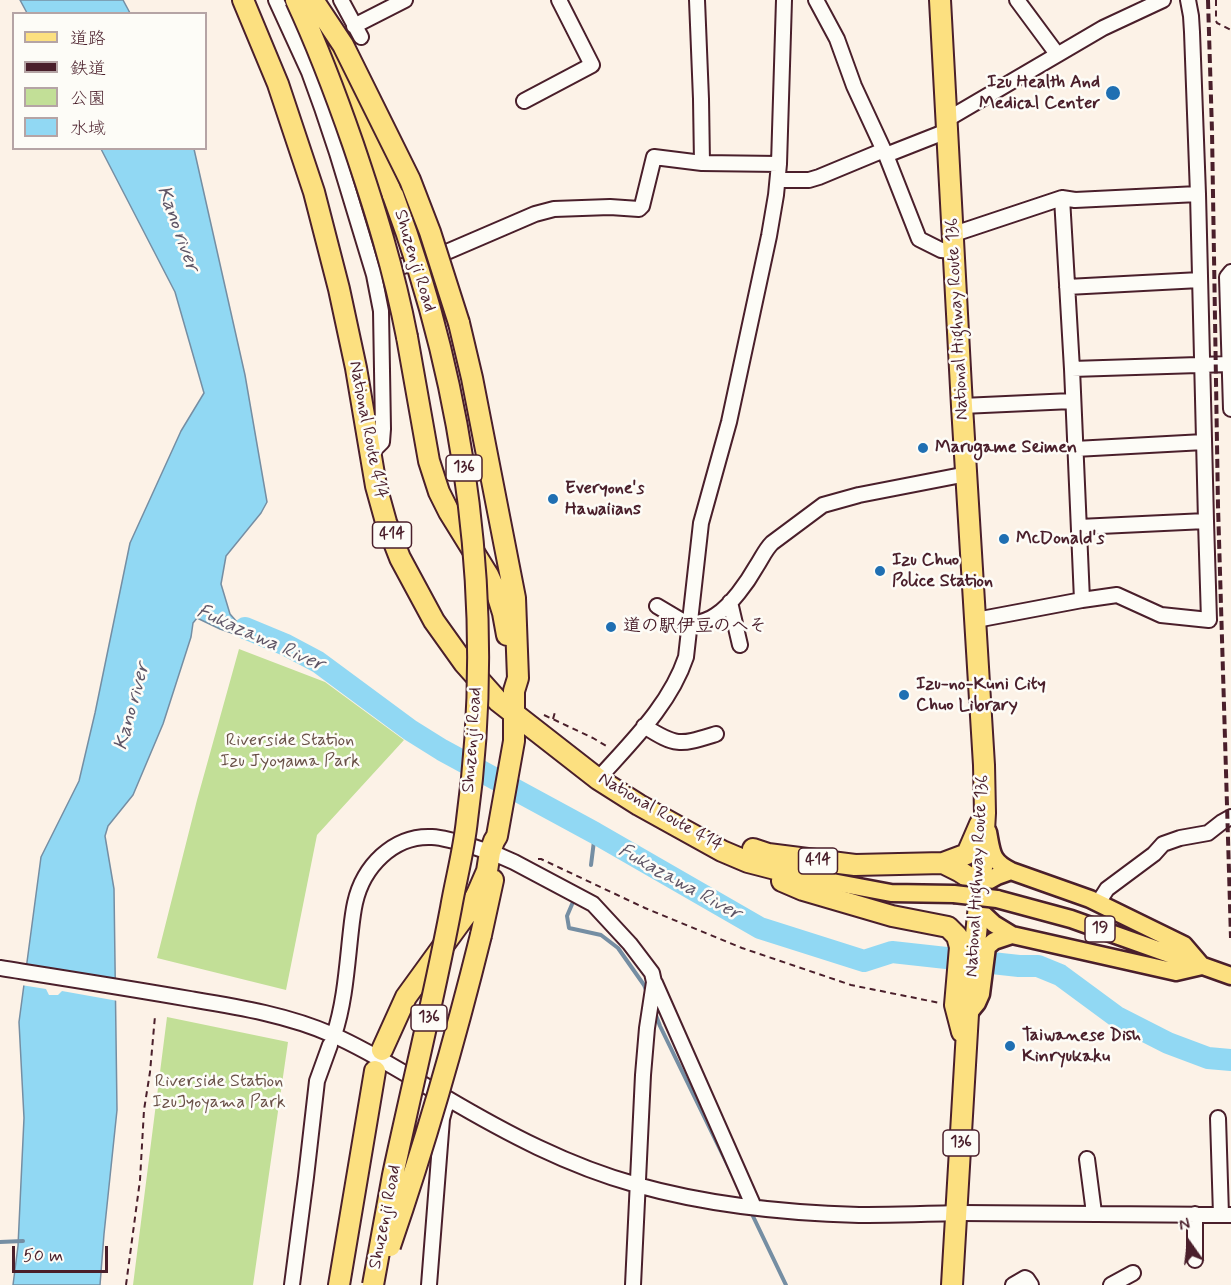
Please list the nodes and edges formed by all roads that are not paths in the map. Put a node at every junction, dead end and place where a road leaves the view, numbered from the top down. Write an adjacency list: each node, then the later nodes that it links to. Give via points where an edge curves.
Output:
1 (243, 0): 36 (highway, National Route 414 / 414, via 278,84 314,192 339,289)
2 (276, 0): 25 (street, via 322,108)
3 (306, 0): 46 (highway, 136, bridge, via 314,38 376,210 400,302 429,461 449,512 498,597); 46 (highway, bridge, via 343,45 410,180 459,323 515,598 518,678); 84 (highway, Shuzenji Road / 136, bridge, via 393,195 426,296 459,434 476,604 475,749 467,822)
4 (341, 0): 5 (street, via 357,32)
5 (405, 0)
6 (559, 0): 15 (street, via 592,64)
7 (697, 0): 18 (street)
8 (784, 0): 19 (street)
9 (816, 0): 17 (street, via 837,39)
10 (940, 0): 16 (highway, National Highway Route 136)
11 (1017, 0): 14 (street)
12 (1162, 0): 14 (street)
13 (1188, 0): 21 (street)
14 (1058, 54): 16 (street)
15 (524, 101)
16 (946, 126): 17 (street); 23 (highway, National Highway Route 136)
17 (885, 153): 20 (street, via 809,180); 23 (street, via 919,239 941,250)
18 (702, 163): 19 (street); 25 (street, via 654,157 639,208 554,209 449,251)
19 (779, 164): 20 (street)
20 (778, 180): 44 (street, via 729,422 701,523)
21 (1198, 194): 22 (street); 26 (street)
22 (1062, 198): 23 (street); 27 (street)
23 (954, 242): 32 (highway, National Highway Route 136)
24 (1231, 272): 28 (street, via 1227,277)
25 (374, 275): 36 (street, via 381,311 383,429 382,442)
26 (1200, 280): 27 (street); 29 (street)
27 (1067, 287): 30 (street)
28 (1230, 364): 29 (street); 33 (street)
29 (1202, 365): 30 (street); 34 (street)
30 (1072, 369): 31 (street)
31 (1072, 401): 32 (street); 35 (street)
32 (962, 406): 37 (highway, National Highway Route 136)
33 (1231, 409)
34 (1204, 442): 35 (street); 38 (street)
35 (1075, 449): 39 (street)
36 (371, 453): 47 (highway, National Route 414 / 414, via 386,522 424,605 464,663)
37 (967, 474): 41 (street, via 823,505 772,543); 43 (highway, National Highway Route 136)
38 (1206, 521): 39 (street); 40 (street, via 1209,620 1161,615 1117,595)
39 (1078, 527): 40 (street)
40 (1082, 600): 43 (street)
41 (730, 602): 44 (street, via 716,616); 45 (street)
42 (657, 606): 44 (street)
43 (976, 620): 51 (highway, National Highway Route 136)
44 (689, 625): 48 (street, via 681,672)
45 (740, 645)
46 (514, 691): 47 (highway, 136)
47 (514, 713): 50 (highway, National Route 414 / 414); 54 (highway, via 514,741)
48 (644, 726): 49 (street, via 678,742); 50 (street)
49 (716, 734)
50 (598, 779): 53 (highway, National Route 414 / 414)
51 (985, 813): 56 (highway, via 967,854); 57 (main road, via 993,854); 59 (highway, National Highway Route 136)
52 (1231, 817): 60 (street, via 1208,833 1163,844 1107,889)
53 (695, 835): 55 (highway, National Route 414 / 414); 56 (highway, 414, via 768,854 855,865)
54 (495, 848): 67 (street, via 593,904 645,963 652,973); 68 (street, via 425,837 406,840 375,862 355,902 342,1003); 69 (highway, via 467,914 406,997); 85 (highway, bridge, via 482,935 459,1022)
55 (748, 862): 58 (highway, National Route 414 / 414); 63 (highway, 414, via 803,890 892,916 948,927)
56 (943, 863): 59 (highway)
57 (1011, 872): 59 (main road); 60 (main road)
58 (806, 877): 64 (main road, 19, bridge, via 891,892 997,899 1071,919)
59 (981, 885): 61 (highway, National Highway Route 136)
60 (1098, 903): 64 (main road, via 1184,945)
61 (979, 910): 62 (main road); 63 (highway, National Highway Route 136)
62 (1012, 935): 63 (main road); 64 (main road, via 1176,972)
63 (974, 948): 76 (highway, National Highway Route 136 / 136, via 966,1002)
64 (1202, 966): 66 (main road, 19)
65 (0, 968): 68 (street, via 229,1005 316,1028)
66 (1231, 976)
67 (653, 987): 74 (street); 75 (street)
68 (332, 1040): 71 (street, via 367,1052); 82 (street, via 317,1081)
69 (382, 1050)
70 (375, 1071): 83 (highway)
71 (449, 1100): 74 (street, via 556,1157); 86 (street, via 442,1119)
72 (1218, 1118): 79 (street)
73 (1087, 1159): 77 (street)
74 (637, 1185): 75 (street); 87 (street)
75 (754, 1207): 76 (street, via 860,1215)
76 (957, 1213): 77 (street); 88 (highway, 136)
77 (1094, 1213): 78 (street)
78 (1195, 1215): 79 (street); 80 (street)
79 (1226, 1215)
80 (1195, 1260)
81 (1133, 1273): 91 (street)
82 (292, 1285)
83 (339, 1285)
84 (373, 1285)
85 (378, 1285)
86 (429, 1285)
87 (633, 1285)
88 (952, 1285)
89 (1013, 1285): 90 (street, via 1025,1278)
90 (1031, 1285)
91 (1111, 1285)

